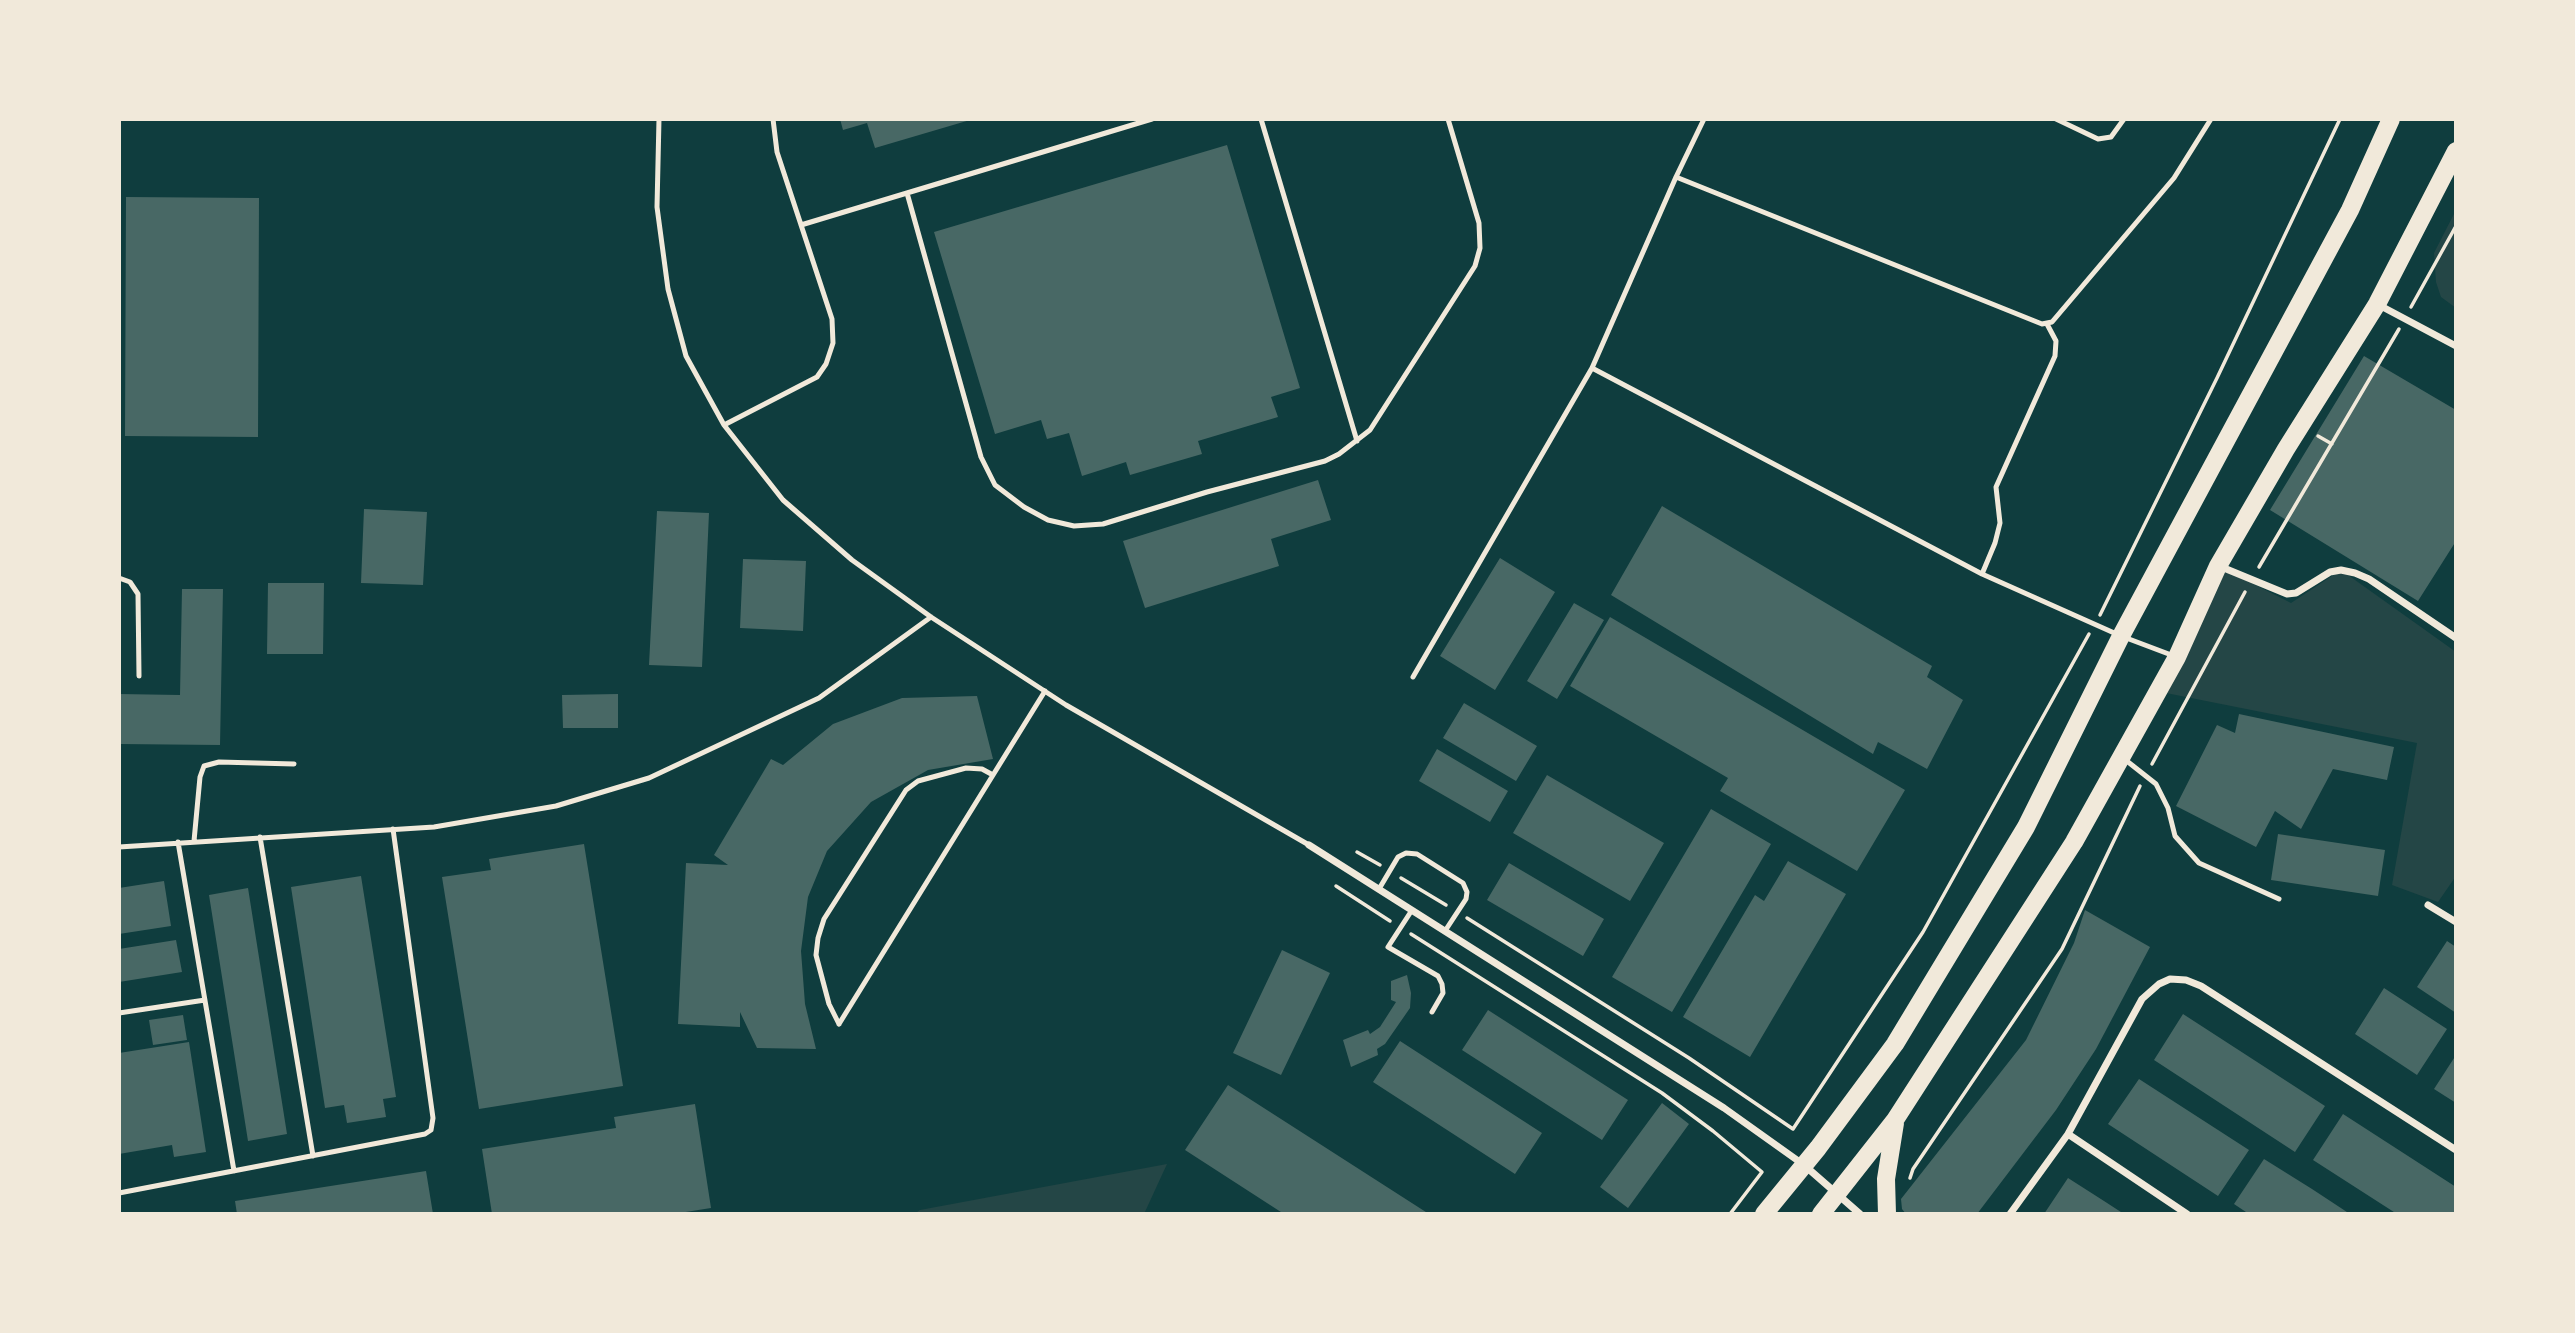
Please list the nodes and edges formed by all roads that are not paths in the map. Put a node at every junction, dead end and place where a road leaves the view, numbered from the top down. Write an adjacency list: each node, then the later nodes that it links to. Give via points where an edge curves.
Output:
1 (659, 119): 19 (lane, via 657,207 668,289 686,356)
2 (772, 119): 14 (lane, via 777,152)
3 (1152, 119): 13 (lane)
4 (1261, 119): 20 (lane)
5 (1448, 119): 20 (lane, via 1479,223 1480,248 1475,265 1370,430)
6 (1704, 119): 12 (lane)
7 (2056, 119): 8 (lane, via 2098,139 2111,137)
8 (2124, 119)
9 (2211, 119): 16 (lane, via 2174,178)
10 (2390, 119): 25 (main road, via 2350,211)
11 (2456, 152): 15 (main road)
12 (1676, 177): 16 (lane); 18 (lane)
13 (907, 193): 14 (lane); 20 (lane, via 981,457 995,485 1024,507 1048,520 1074,526 1103,524 1325,461)
14 (802, 225): 19 (lane, via 832,319 833,343 826,365 817,377)
15 (2377, 304): 17 (street); 21 (main road)
16 (2047, 324): 22 (lane, via 2056,341 2055,356 1996,487 2000,523)
17 (2456, 346)
18 (1592, 368): 22 (lane); 29 (lane)
19 (724, 425): 24 (lane, via 783,500 852,560)
20 (1357, 442)
21 (2218, 566): 26 (street, via 2287,594 2330,572 2355,573); 27 (main road)
22 (1982, 574): 25 (lane)
23 (119, 578): 28 (lane, via 130,582 138,594)
24 (931, 617): 30 (lane); 34 (lane, via 819,698 649,778 556,806 434,827)
25 (2121, 636): 27 (lane); 53 (main road, via 2026,827 1895,1044)
26 (2456, 638)
27 (2177, 657): 31 (main road)
28 (139, 676)
29 (1413, 677)
30 (1045, 691): 33 (lane); 38 (lane)
31 (2121, 756): 41 (lane, via 2156,784 2175,836 2199,863); 49 (main road, via 2074,842)
32 (294, 764): 36 (lane, via 219,762 204,766)
33 (993, 775): 33 (lane, via 966,768 918,781 906,790 824,919 816,955 839,1024)
34 (393, 829): 35 (lane); 52 (lane, via 433,1125 425,1134)
35 (260, 837): 36 (lane); 52 (lane)
36 (194, 841): 37 (lane)
37 (178, 842): 39 (lane); 46 (lane)
38 (1309, 845): 40 (street)
39 (119, 847)
40 (1379, 889): 43 (street); 45 (lane, via 1398,857 1406,853 1416,854 1463,883 1466,899)
41 (2279, 899)
42 (2428, 905): 44 (street)
43 (1412, 910): 45 (street); 47 (lane, via 1388,947 1438,976 1443,993)
44 (2456, 922)
45 (1445, 931): 53 (street, via 1724,1108)
46 (205, 1000): 48 (lane); 54 (lane)
47 (1432, 1012)
48 (119, 1013)
49 (1895, 1120): 56 (main road); 60 (main road, via 1886,1179)
50 (2068, 1135): 51 (street, via 2142,999 2170,979 2201,986); 61 (street); 62 (street)
51 (2456, 1150)
52 (313, 1156): 54 (lane)
53 (1804, 1165): 56 (street); 57 (main road)
54 (234, 1171): 55 (lane)
55 (119, 1193)
56 (1837, 1194): 58 (main road); 59 (street)
57 (1764, 1214)
58 (1821, 1214)
59 (1860, 1214)
60 (1887, 1214)
61 (2010, 1214)
62 (2187, 1214)

